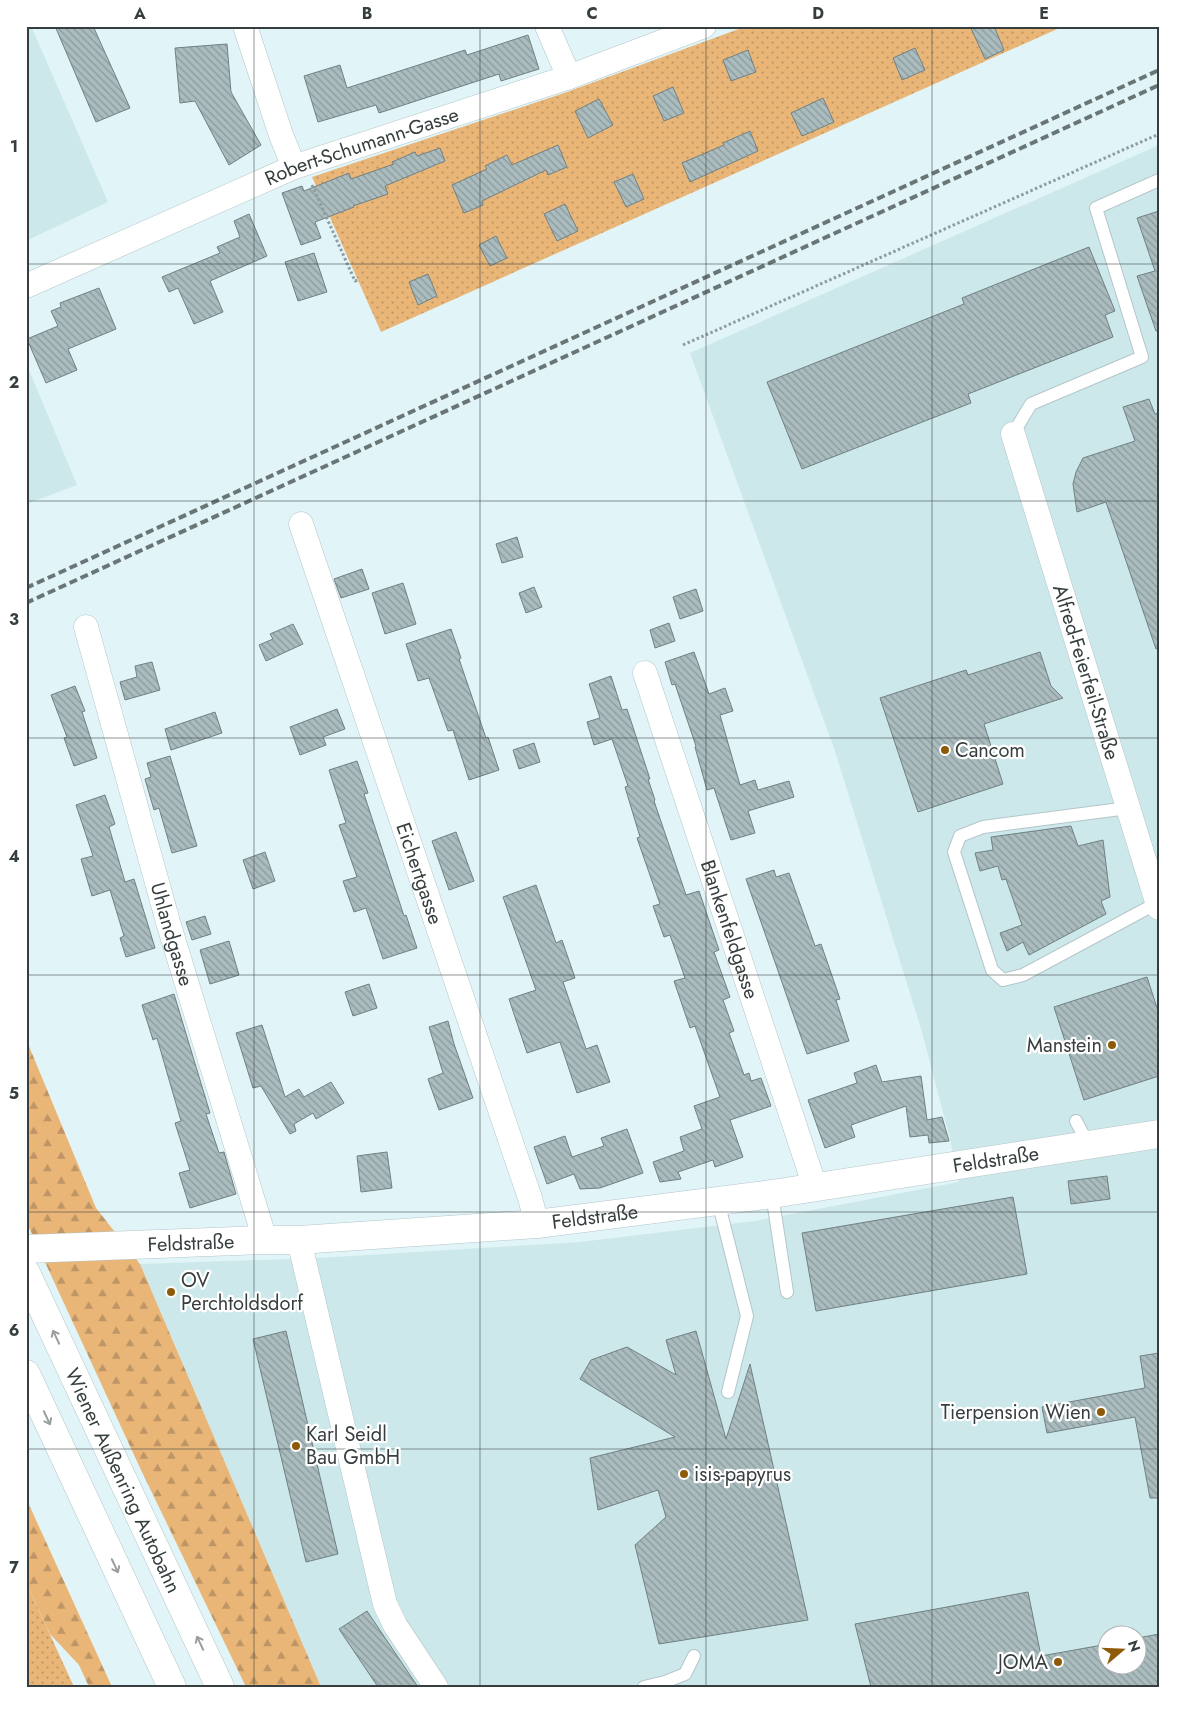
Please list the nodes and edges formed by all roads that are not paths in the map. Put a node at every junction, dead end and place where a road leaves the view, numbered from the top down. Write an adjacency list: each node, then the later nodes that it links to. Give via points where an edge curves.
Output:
1 (245, 26): 5 (street)
2 (548, 26): 4 (street)
3 (704, 26): 4 (street, Robert-Schumann-Gasse)
4 (569, 77): 5 (street, Robert-Schumann-Gasse)
5 (294, 167): 7 (street, Robert-Schumann-Gasse)
6 (1159, 180): 8 (lane, via 1096,208 1142,356 1031,404)
7 (26, 286)
8 (1014, 434): 12 (street, Alfred-Feierfeil-Straße)
9 (300, 524): 18 (street, Eichertgasse)
10 (86, 627): 19 (street, Uhlandgasse, via 168,922)
11 (645, 673): 15 (street, Blankenfeldgasse)
12 (1128, 808): 13 (street, Alfred-Feierfeil-Straße); 13 (lane, via 983,827 960,836 954,852 992,970 1003,980 1023,975)
13 (1158, 905)
14 (1159, 1134): 15 (main road, Feldstraße, via 1082,1132)
15 (815, 1187): 16 (main road, Feldstraße)
16 (772, 1194): 17 (main road, Feldstraße); 23 (lane)
17 (718, 1201): 18 (main road, Feldstraße); 25 (lane, via 747,1316)
18 (537, 1224): 20 (main road, Feldstraße)
19 (265, 1240): 20 (main road, Feldstraße); 21 (main road, Feldstraße)
20 (299, 1240): 29 (street, via 385,1604)
21 (26, 1249)
22 (26, 1273): 28 (main road, Wiener Außenring Autobahn, one-way to 22)
23 (786, 1292)
24 (26, 1374): 27 (main road, one-way to 27)
25 (728, 1392)
26 (694, 1656): 30 (lane, via 685,1674)
27 (172, 1687)
28 (220, 1687)
29 (436, 1687)
30 (644, 1687)

